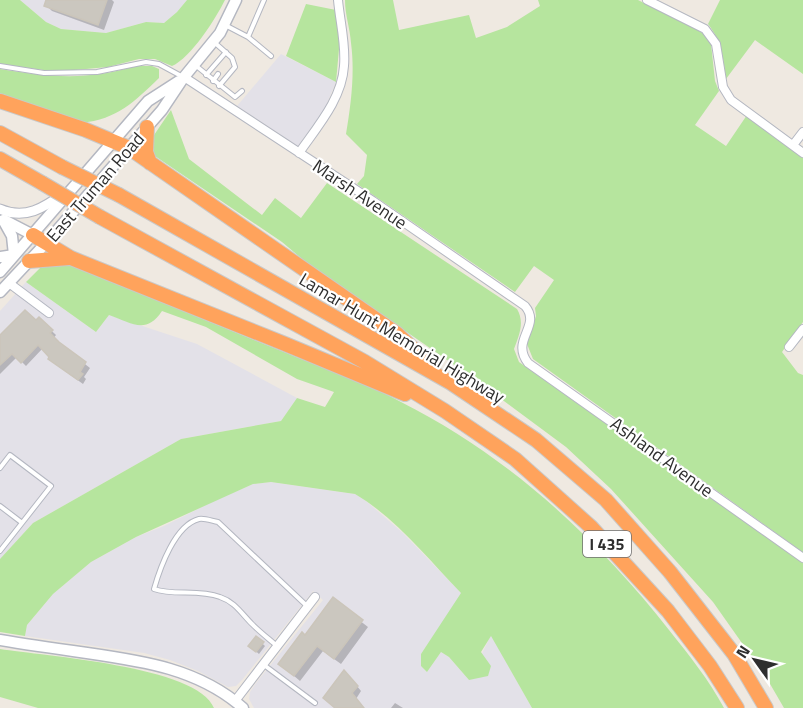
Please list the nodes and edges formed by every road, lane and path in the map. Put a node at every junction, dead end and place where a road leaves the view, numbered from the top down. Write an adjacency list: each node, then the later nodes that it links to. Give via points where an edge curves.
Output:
1 (236, 0): 5 (main road, East Truman Road)
2 (264, 0): 6 (lane)
3 (336, 0): 27 (street, via 344,56 340,87)
4 (647, 0): 25 (street, via 705,29 716,44 723,87 731,100)
5 (224, 25): 6 (lane); 7 (main road, East Truman Road)
6 (248, 37): 9 (lane)
7 (213, 41): 8 (lane); 12 (main road, East Truman Road)
8 (226, 52): 10 (lane); 15 (lane)
9 (271, 56)
10 (232, 58): 11 (lane); 17 (lane, via 234,70)
11 (228, 63)
12 (194, 65): 15 (lane); 16 (main road, East Truman Road)
13 (0, 66): 16 (lane, via 44,73 97,72 146,62)
14 (218, 74): 17 (lane)
15 (206, 75): 17 (lane)
16 (184, 77): 19 (street, Marsh Avenue); 21 (main road, East Truman Road); 24 (main road, East Truman Road, via 148,101)
17 (216, 83): 18 (lane, via 235,97); 19 (lane)
18 (242, 91)
19 (207, 93): 27 (street, Marsh Avenue)
20 (0, 101): 24 (highway)
21 (147, 127): 26 (main road, East Truman Road); 30 (highway, via 146,152)
22 (803, 132): 25 (street)
23 (0, 133): 46 (highway, Lamar Hunt Memorial Highway / I 435, bridge, via 119,195)
24 (113, 140): 26 (highway); 31 (main road, East Truman Road)
25 (793, 145): 28 (street)
26 (129, 148): 30 (highway); 34 (main road, East Truman Road)
27 (299, 153): 45 (street, Marsh Avenue, via 525,306 531,316)
28 (803, 153)
29 (0, 159): 47 (highway, I 435, bridge, via 309,329)
30 (150, 163): 46 (highway, via 396,333)
31 (74, 187): 32 (street, via 35,212); 33 (main road, East Truman Road)
32 (1, 216): 33 (main road); 35 (main road, via 12,236)
33 (33, 236): 34 (highway); 35 (main road, East Truman Road)
34 (46, 243): 37 (highway); 38 (main road, East Truman Road)
35 (14, 255): 36 (main road); 39 (main road, East Truman Road)
36 (0, 257)
37 (71, 258): 38 (highway); 47 (highway)
38 (29, 261): 40 (main road, East Truman Road)
39 (0, 272)
40 (9, 283): 41 (main road, East Truman Road); 42 (street)
41 (0, 293)
42 (49, 313)
43 (803, 329): 44 (street)
44 (789, 347)
45 (522, 356): 52 (street, Ashland Avenue)
46 (451, 383): 61 (highway, Lamar Hunt Memorial Highway / I 435, via 536,440 606,500 670,572 734,654)
47 (445, 411): 60 (highway, I 435, via 515,459 591,527 668,611)
48 (0, 468): 50 (lane, via 10,455 51,486)
49 (0, 506): 50 (lane)
50 (21, 522): 51 (lane)
51 (0, 551)
52 (803, 558)
53 (315, 597): 54 (street)
54 (308, 607): 56 (street); 56 (lane, via 218,522 198,519 183,528 167,554 154,589 218,596 235,604)
55 (0, 640): 59 (main road, via 158,665 188,675)
56 (278, 646): 57 (street)
57 (264, 665): 58 (lane); 59 (street)
58 (315, 703)
59 (236, 706)
60 (737, 708)
61 (766, 708)

